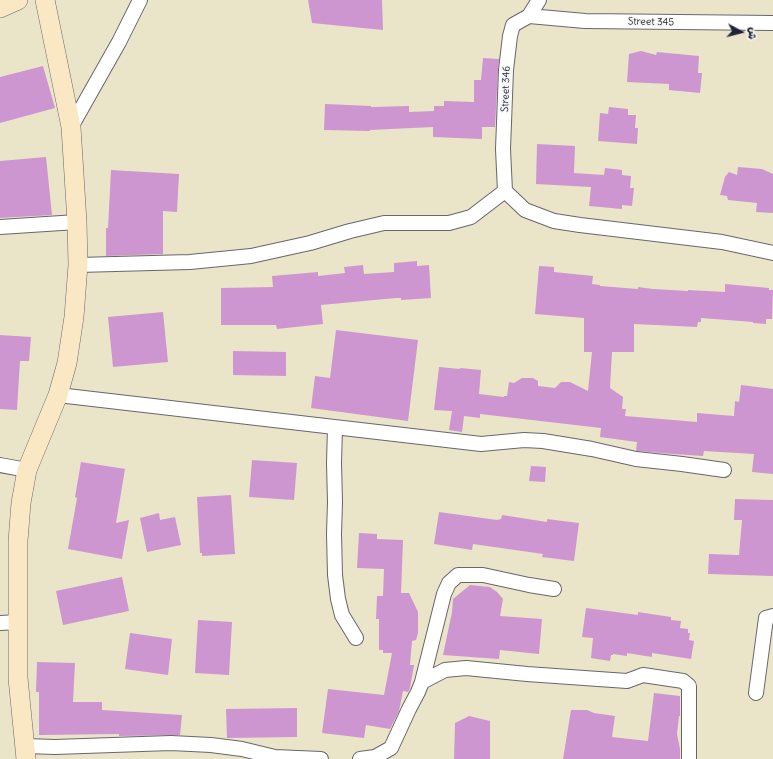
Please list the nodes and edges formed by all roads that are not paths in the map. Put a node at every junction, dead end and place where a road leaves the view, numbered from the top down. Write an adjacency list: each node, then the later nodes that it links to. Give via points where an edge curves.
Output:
1 (18, 0): 5 (main road)
2 (45, 0): 8 (main road)
3 (140, 0): 8 (street)
4 (539, 0): 6 (street, Street 346)
5 (0, 8)
6 (529, 16): 7 (street, Street 345, via 585,21); 9 (street, Street 346, via 513,25 510,36 503,149)
7 (773, 23)
8 (71, 127): 10 (main road)
9 (505, 191): 12 (street, via 526,210 554,221 722,242); 13 (street, via 471,217 449,223 384,223 251,256 190,262)
10 (77, 222): 11 (street); 13 (main road)
11 (0, 227)
12 (773, 253)
13 (78, 265): 14 (main road, via 67,363)
14 (58, 395): 15 (street); 17 (main road)
15 (335, 427): 18 (street, via 481,444 543,441 636,459); 22 (street, via 335,575 342,614)
16 (0, 465): 17 (street)
17 (27, 470): 21 (main road, via 21,503)
18 (724, 470)
19 (554, 589): 23 (street, via 483,575 458,575 449,583 444,594)
20 (773, 616): 24 (street, via 766,618)
21 (9, 622): 25 (main road, via 18,678)
22 (356, 638)
23 (422, 682): 27 (street, via 391,748 375,757); 28 (street, via 445,670 466,668 627,681 643,675 683,680 689,686)
24 (756, 693)
25 (25, 752): 26 (street, via 55,747 172,743 211,745 275,757)
26 (321, 759)
27 (360, 759)
28 (689, 759)

